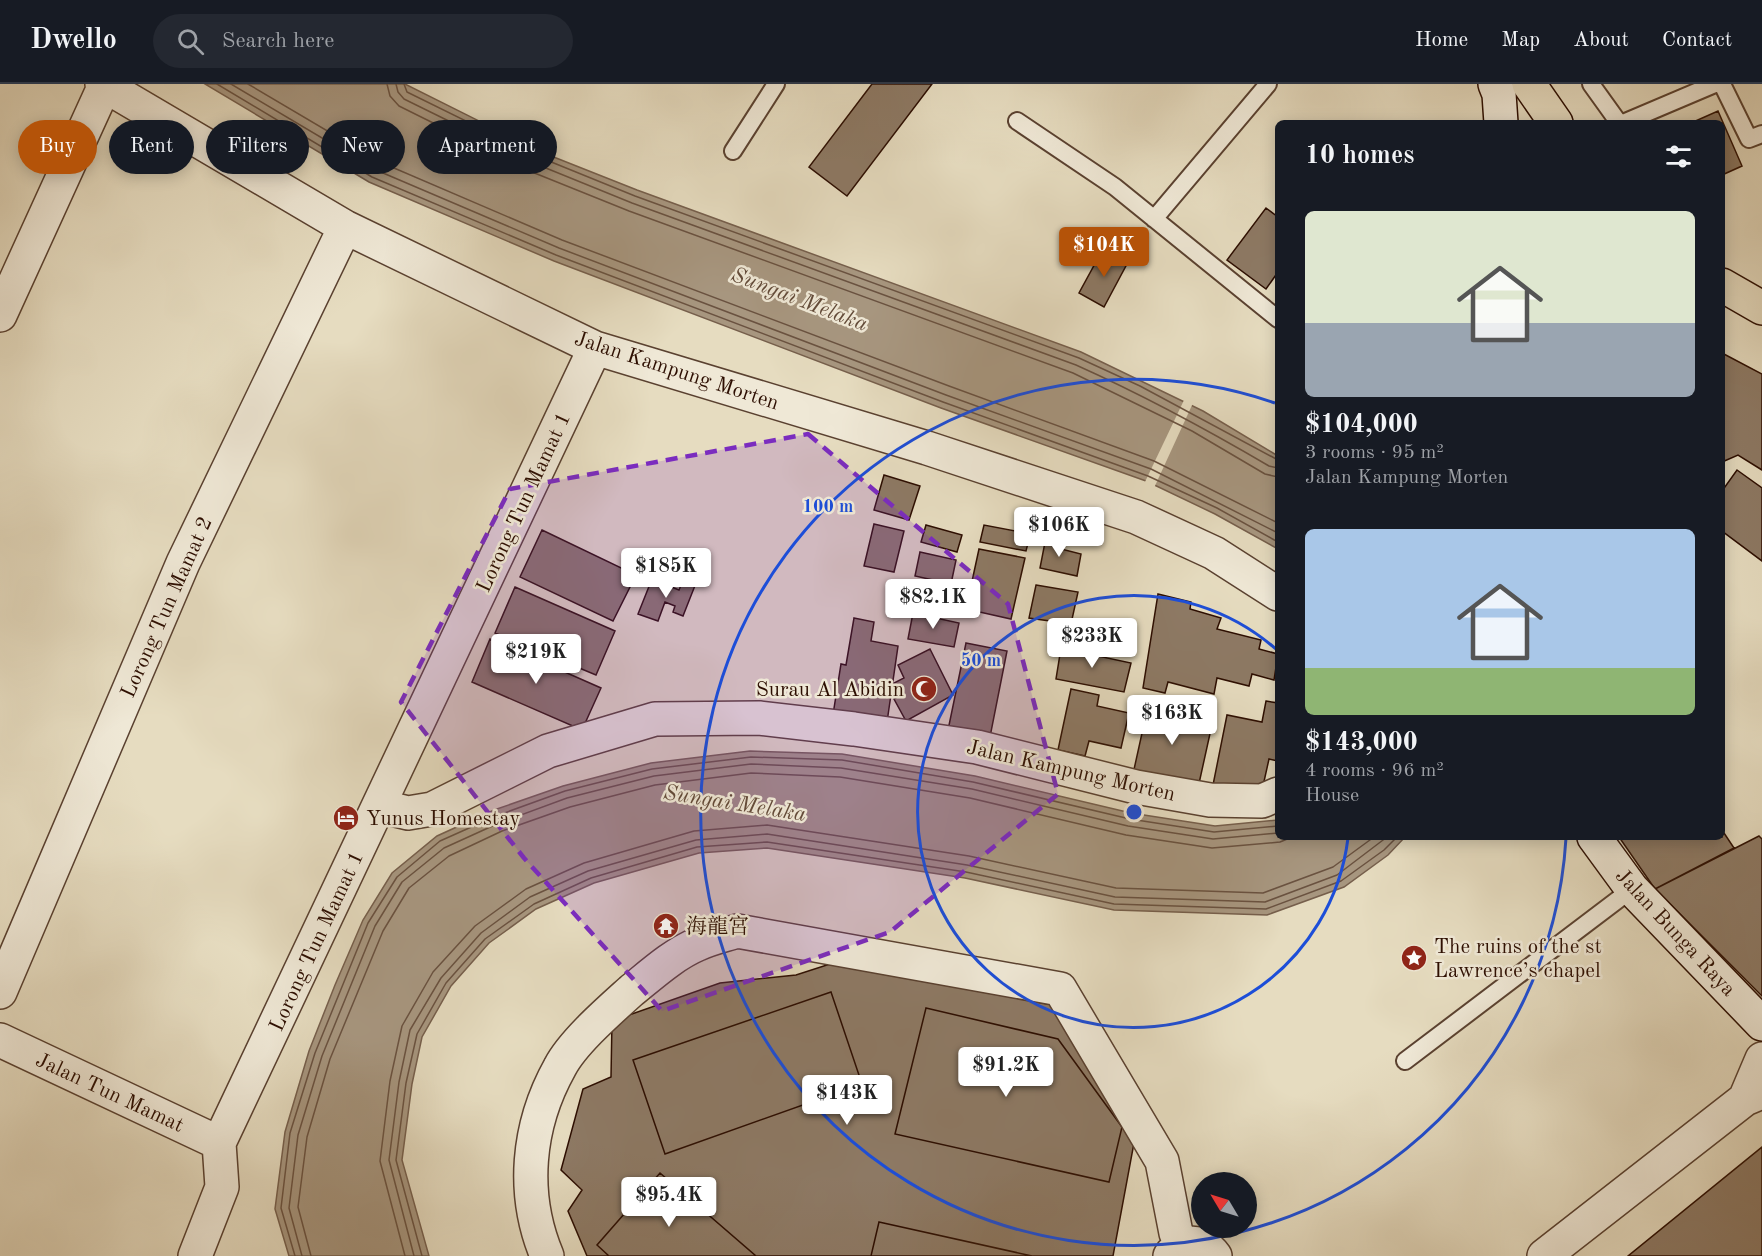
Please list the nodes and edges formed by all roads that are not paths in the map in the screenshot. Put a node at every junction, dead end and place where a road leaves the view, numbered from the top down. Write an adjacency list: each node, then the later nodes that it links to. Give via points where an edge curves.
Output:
1 (776, 84): 15 (lane)
2 (1268, 84): 16 (lane)
3 (1495, 84): 9 (street)
4 (1529, 84): 10 (main road)
5 (1591, 84): 11 (lane)
6 (1715, 84): 12 (lane)
7 (1722, 84): 14 (lane, via 1749,138)
8 (103, 85): 17 (street, Jalan Kampung Morten); 20 (street)
9 (1502, 120)
10 (1554, 120)
11 (1619, 120)
12 (1628, 120)
13 (1017, 121): 16 (lane)
14 (1762, 134)
15 (733, 152)
16 (1154, 219): 21 (lane)
17 (345, 227): 22 (street, Jalan Kampung Morten); 28 (street, Lorong Tun Mamat 2, via 183,563)
18 (1725, 287): 19 (main road)
19 (1762, 308)
20 (0, 315)
21 (1275, 317)
22 (596, 348): 23 (street, Jalan Kampung Morten, via 927,448 1136,517 1214,554); 25 (street, Lorong Tun Mamat 1)
23 (1275, 592)
24 (1275, 795): 25 (street, Jalan Kampung Morten, via 1262,801 1210,800 1136,787 977,747 759,718 655,718 548,751 432,809 408,813)
25 (379, 806): 34 (street, Lorong Tun Mamat 1)
26 (1596, 840): 27 (street, Jalan Bunga Raya)
27 (1632, 889): 29 (street, Jalan Bunga Raya); 32 (lane)
28 (0, 992)
29 (1761, 1027)
30 (0, 1040): 34 (street, Jalan Tun Mamat)
31 (1762, 1059): 33 (street)
32 (1405, 1061)
33 (1754, 1095): 39 (street)
34 (219, 1143): 36 (street, via 222,1187)
35 (1176, 1251): 37 (street, via 1162,1161 1060,988 737,931 697,944 658,968 606,1012 560,1066 531,1149 534,1220); 38 (street, via 1196,1243)
36 (195, 1256)
37 (547, 1256)
38 (1215, 1256)
39 (1544, 1256)

